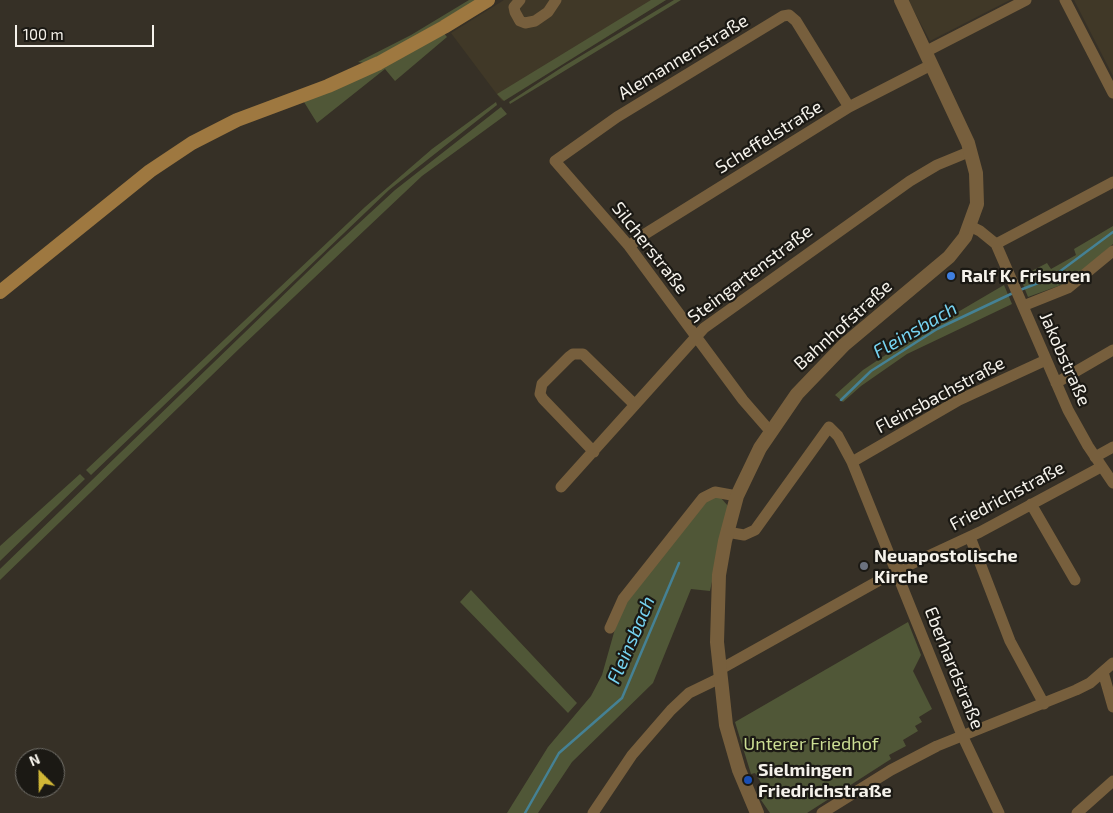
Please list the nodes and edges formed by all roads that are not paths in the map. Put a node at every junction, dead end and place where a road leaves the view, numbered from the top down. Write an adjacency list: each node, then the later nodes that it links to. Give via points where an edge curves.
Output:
1 (488, 0): 19 (main road, via 421,41 372,66 236,120 192,142 150,170)
2 (520, 0): 3 (street, via 514,7 515,12 525,23 535,21 548,12)
3 (556, 0)
4 (901, 0): 7 (street, Bahnhofstraße)
5 (1026, 0): 7 (street, Scheffelstraße)
6 (1065, 0): 9 (street)
7 (928, 58): 11 (street, Scheffelstraße); 12 (street, Bahnhofstraße)
8 (1113, 67): 9 (street)
9 (1102, 73): 10 (street)
10 (1113, 93)
11 (849, 107): 13 (street, Alemannenstraße, via 796,21 789,15 783,16 624,113); 17 (street, Scheffelstraße)
12 (971, 151): 15 (street, Bahnhofstraße, via 978,194); 21 (street, Steingartenstraße, via 910,181)
13 (555, 161): 17 (street, Silcherstraße)
14 (1113, 182): 16 (street)
15 (970, 226): 16 (street); 26 (street, Bahnhofstraße, via 948,257 812,376)
16 (996, 244): 20 (street, Jakobstraße)
17 (629, 246): 21 (street, Silcherstraße)
18 (1113, 251): 20 (street, via 1068,288)
19 (0, 292)
20 (1022, 304): 23 (street, Jakobstraße)
21 (696, 335): 25 (street, Steingartenstraße); 26 (street, Silcherstraße)
22 (1113, 350): 24 (street)
23 (1046, 360): 24 (street, Jakobstraße); 29 (street, Fleinsbachstraße, via 959,400)
24 (1056, 383): 30 (street, Jakobstraße)
25 (635, 405): 28 (street, Steingartenstraße); 28 (street, via 583,354 573,354 542,384 540,394 543,399)
26 (770, 431): 33 (street, Bahnhofstraße)
27 (1113, 447): 30 (street, Friedrichstraße)
28 (594, 452): 32 (street, Steingartenstraße)
29 (852, 462): 35 (street, Eberhardstraße, via 838,436 829,427 755,530 744,535); 37 (street, Eberhardstraße)
30 (1098, 462): 31 (street, Jakobstraße); 34 (street, Friedrichstraße)
31 (1113, 483)
32 (562, 487)
33 (737, 496): 35 (street, Bahnhofstraße); 39 (street, via 715,492 703,498 623,599)
34 (1031, 504): 36 (street, Friedrichstraße); 38 (street)
35 (727, 532): 42 (street, Bahnhofstraße, via 716,626)
36 (970, 537): 37 (street, Friedrichstraße); 43 (street, via 1010,641)
37 (896, 571): 42 (street, Friedrichstraße); 45 (street, Eberhardstraße)
38 (1075, 580)
39 (610, 628)
40 (1113, 662): 41 (street)
41 (1102, 672): 43 (street, via 1076,690); 44 (street)
42 (719, 674): 47 (street, Friedrichstraße, via 670,710 632,755); 48 (street, Bahnhofstraße, via 726,725 739,770)
43 (1044, 704): 45 (street)
44 (1113, 707)
45 (962, 735): 49 (street, via 899,766); 50 (street, Eberhardstraße)
46 (1113, 781): 51 (street)
47 (593, 813)
48 (757, 813)
49 (822, 813)
50 (999, 813)
51 (1078, 813)

